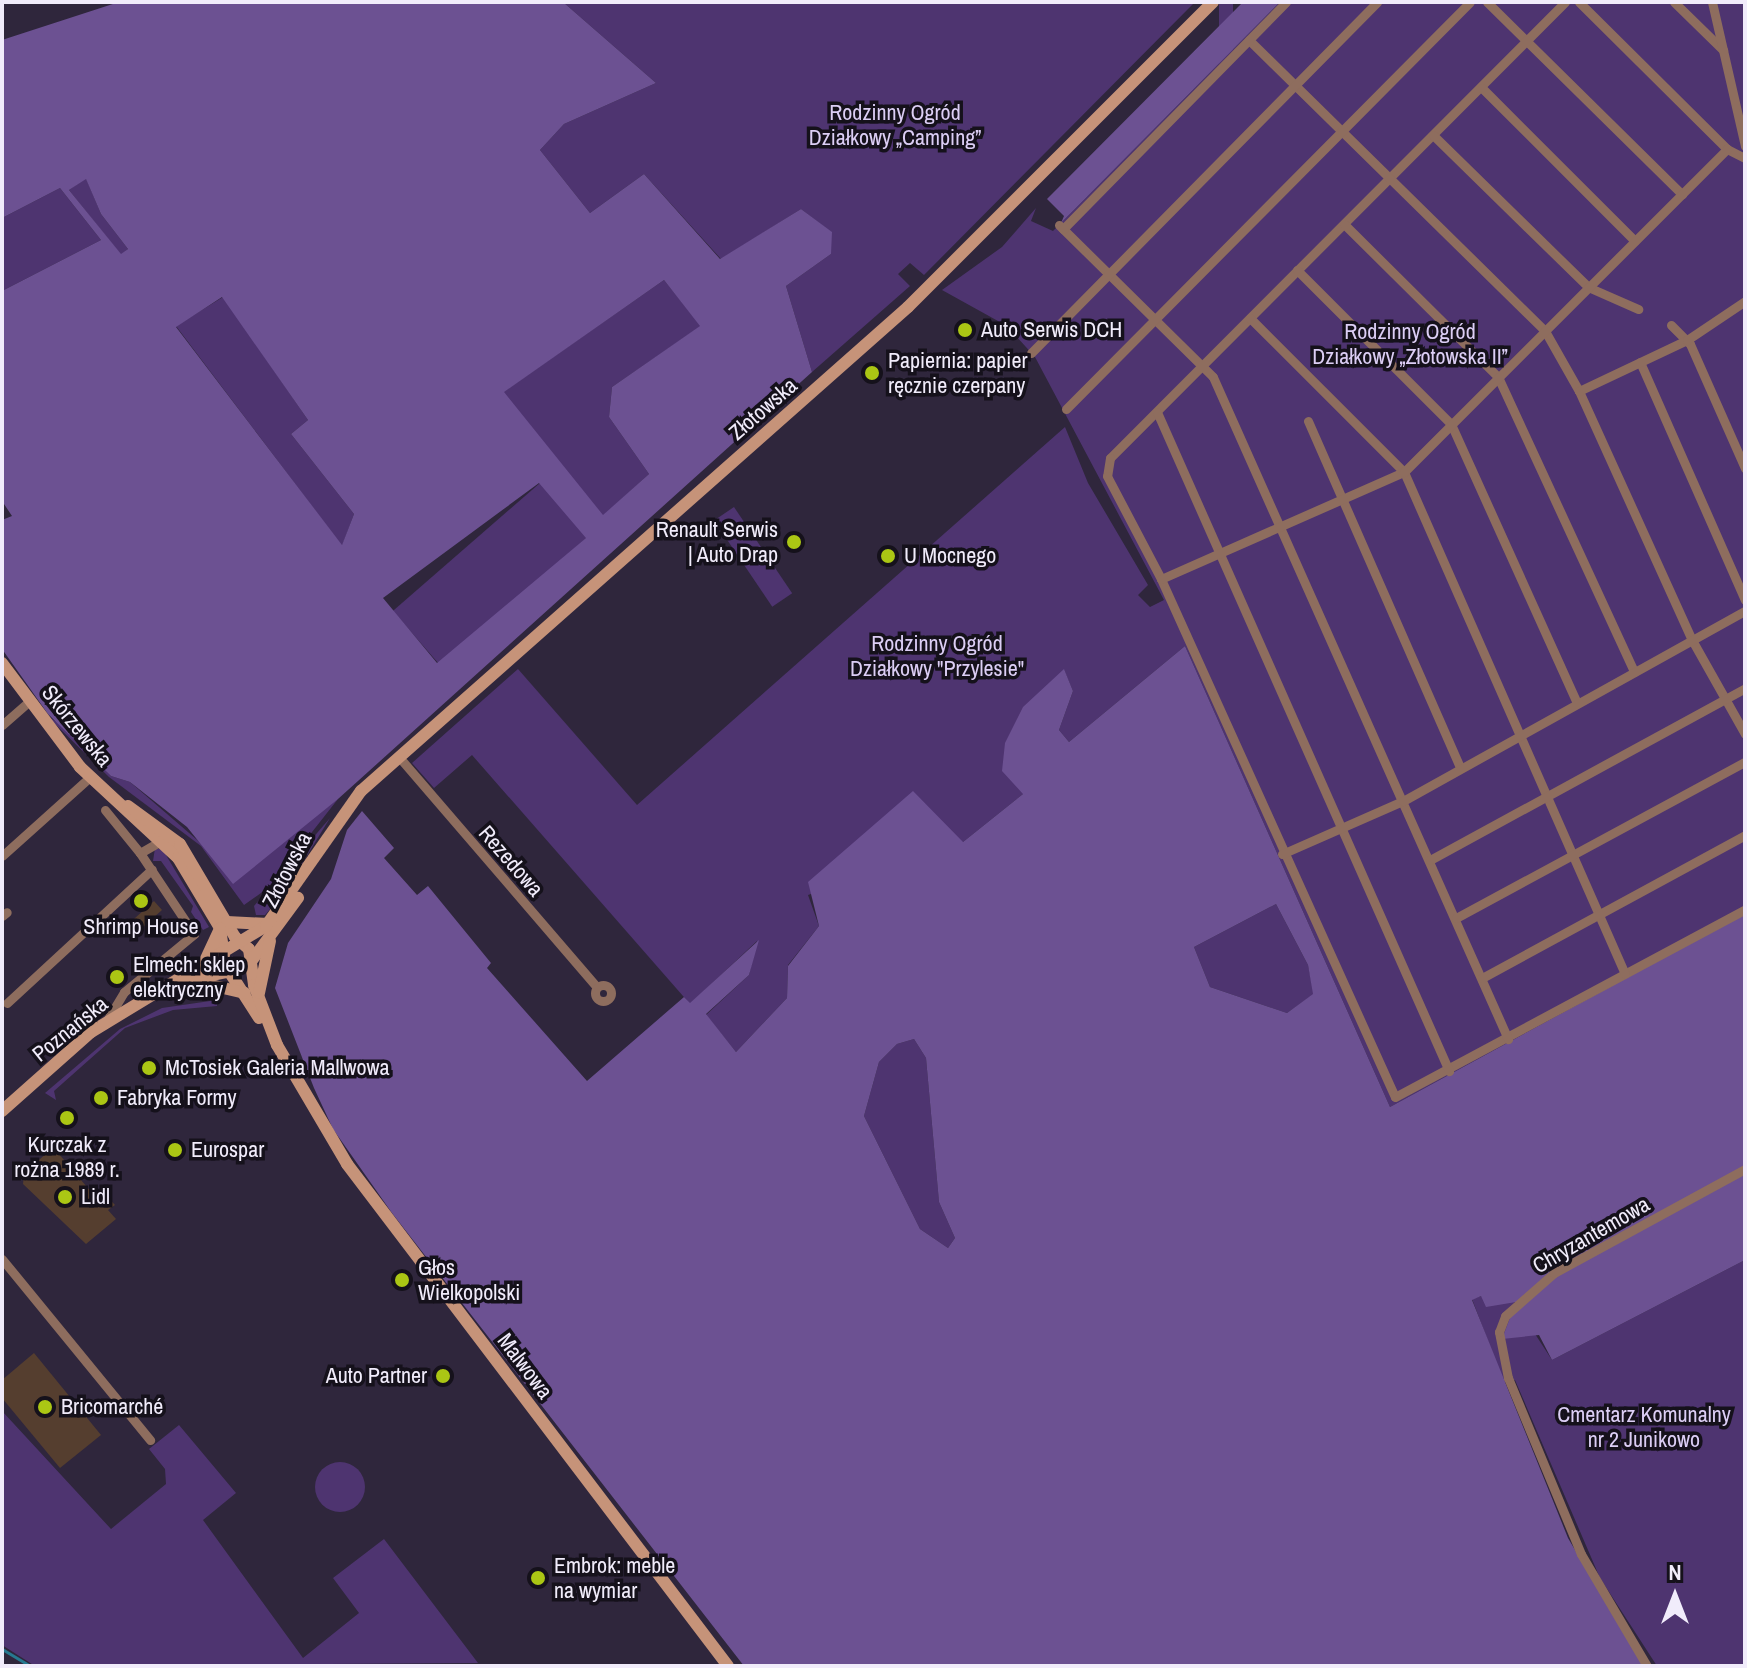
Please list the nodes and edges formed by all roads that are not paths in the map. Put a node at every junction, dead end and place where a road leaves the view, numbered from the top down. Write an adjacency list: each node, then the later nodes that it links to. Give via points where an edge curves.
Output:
1 (1213, 2): 61 (street, Złotowska, via 908,307)
2 (1286, 2): 10 (street)
3 (1377, 2): 13 (street)
4 (1470, 2): 15 (street)
5 (1487, 2): 11 (street)
6 (1565, 2): 11 (street)
7 (1579, 2): 18 (street)
8 (1674, 2): 12 (street)
9 (1712, 2): 12 (street)
10 (1249, 40): 13 (street); 25 (street, via 1061,227)
11 (1527, 40): 14 (street); 21 (street)
12 (1723, 51): 17 (street)
13 (1296, 86): 15 (street); 25 (street)
14 (1482, 88): 16 (street); 23 (street)
15 (1342, 131): 20 (street); 30 (street)
16 (1433, 135): 20 (street); 26 (street)
17 (1745, 146)
18 (1727, 149): 19 (street); 21 (street)
19 (1745, 158)
20 (1389, 178): 22 (street); 32 (street)
21 (1682, 194): 23 (street)
22 (1344, 224): 24 (street); 37 (street)
23 (1635, 241): 26 (street)
24 (1297, 270): 29 (street); 42 (street)
25 (1106, 272): 30 (street); 34 (street)
26 (1588, 287): 28 (street); 32 (street)
27 (1745, 301): 33 (street)
28 (1638, 309)
29 (1250, 318): 36 (street); 44 (street)
30 (1154, 320): 36 (street); 39 (street)
31 (1671, 325): 33 (street)
32 (1545, 331): 37 (street); 38 (street)
33 (1687, 340): 35 (street); 43 (street)
34 (1031, 353)
35 (1640, 362): 38 (street); 49 (street)
36 (1201, 367): 40 (street); 46 (street, via 1213,377)
37 (1498, 377): 42 (street); 53 (street)
38 (1579, 391): 51 (street)
39 (1066, 409)
40 (1157, 412): 47 (street); 48 (street, via 1106,468)
41 (1308, 421): 45 (street)
42 (1451, 424): 44 (street); 57 (street)
43 (1745, 468)
44 (1404, 472): 45 (street); 60 (street)
45 (1342, 501): 46 (street); 63 (street)
46 (1281, 527): 47 (street); 66 (street)
47 (1221, 554): 48 (street); 68 (street)
48 (1161, 579): 72 (street)
49 (1745, 600)
50 (1745, 611): 51 (street)
51 (1692, 640): 53 (street); 55 (street)
52 (2, 663): 56 (street, Skórzewska)
53 (1634, 672): 57 (street)
54 (1745, 688): 55 (street)
55 (1725, 699): 59 (street); 65 (street)
56 (30, 701): 58 (street); 64 (street, Skórzewska)
57 (1577, 703): 60 (street)
58 (2, 725)
59 (1745, 734)
60 (1519, 737): 63 (street); 65 (street)
61 (399, 757): 81 (street, Złotowska, via 352,799 328,833 289,915); 89 (street, Rezedowa)
62 (1745, 762): 74 (street)
63 (1460, 767): 66 (street)
64 (90, 777): 70 (street, Skórzewska); 73 (street)
65 (1545, 798): 74 (street); 75 (street)
66 (1403, 801): 68 (street); 75 (street)
67 (105, 810): 71 (street)
68 (1342, 828): 72 (street); 94 (street)
69 (1745, 835): 78 (street)
70 (167, 838): 71 (street); 80 (street, Skórzewska)
71 (140, 853): 76 (street)
72 (1282, 854): 94 (street, via 1388,1093 1401,1097)
73 (2, 856)
74 (1571, 856): 78 (street); 79 (street)
75 (1430, 860): 79 (street)
76 (152, 869): 91 (street); 92 (street, via 194,934 124,992)
77 (1745, 909): 86 (street)
78 (1598, 915): 86 (street); 87 (street)
79 (1456, 918): 87 (street)
80 (223, 925): 81 (street, Złotowska); 82 (street, Skórzewska); 83 (street); 83 (street, Skórzewska)
81 (270, 929): 82 (street, Złotowska); 84 (street, Złotowska); 90 (street)
82 (239, 944): 83 (street, Złotowska); 84 (street, Skórzewska, via 249,949)
83 (213, 959): 85 (street, Skórzewska); 88 (street, Poznańska)
84 (251, 963): 85 (street); 90 (street, Malwowa)
85 (231, 971): 88 (street); 90 (street, Malwowa)
86 (1625, 974): 93 (street)
87 (1482, 978): 93 (street)
88 (171, 984): 90 (street, via 213,982); 92 (street, Poznańska)
89 (597, 987)
90 (252, 996): 99 (street, Malwowa, via 298,1086 375,1202)
91 (7, 1003)
92 (106, 1022): 95 (street, Poznańska)
93 (1508, 1039): 94 (street)
94 (1449, 1071)
95 (2, 1111)
96 (1745, 1169): 100 (street, Chryzantemowa, via 1554,1273 1505,1316 1499,1332 1508,1378 1581,1554)
97 (2, 1259): 98 (street)
98 (150, 1440)
99 (728, 1666)
100 (1647, 1666)

